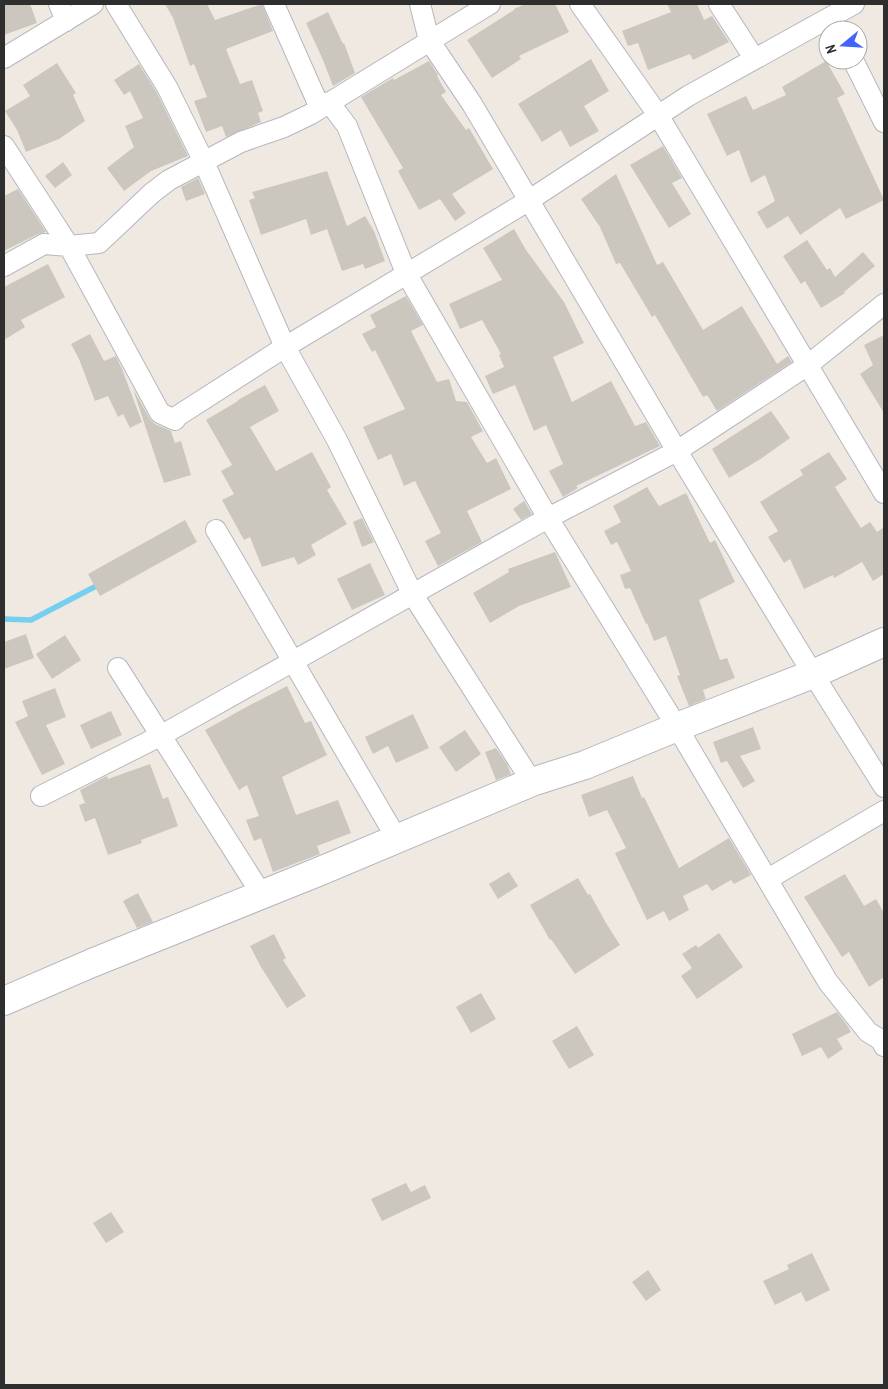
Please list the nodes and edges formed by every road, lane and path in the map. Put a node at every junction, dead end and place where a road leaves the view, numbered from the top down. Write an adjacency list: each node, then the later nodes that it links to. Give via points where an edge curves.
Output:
1 (92, 4): 9 (street)
2 (116, 4): 19 (street, via 167,87)
3 (274, 4): 15 (street)
4 (420, 4): 11 (street)
5 (490, 4): 11 (street)
6 (580, 4): 16 (street)
7 (719, 4): 13 (street)
8 (854, 4): 10 (street)
9 (63, 12): 12 (street)
10 (831, 17): 13 (street)
11 (429, 40): 15 (street); 20 (street, via 472,104)
12 (4, 58)
13 (754, 58): 16 (street)
14 (858, 70): 17 (street)
15 (325, 105): 19 (street); 23 (street, via 346,126)
16 (658, 115): 20 (street); 26 (street)
17 (884, 122)
18 (4, 146): 21 (street)
19 (204, 162): 21 (street, via 152,193 99,243); 25 (street)
20 (528, 201): 23 (street); 27 (street)
21 (69, 246): 22 (street, via 44,244); 25 (street, via 160,413 175,420)
22 (4, 266)
23 (406, 274): 25 (street); 29 (street)
24 (884, 304): 26 (street)
25 (286, 347): 31 (street, via 337,440)
26 (808, 365): 27 (street); 28 (street)
27 (677, 451): 29 (street); 35 (street)
28 (884, 493)
29 (548, 518): 31 (street); 36 (street)
30 (216, 530): 33 (street)
31 (412, 595): 33 (street); 38 (street)
32 (884, 642): 35 (street)
33 (293, 662): 37 (street); 42 (street)
34 (118, 668): 37 (street)
35 (814, 674): 36 (street); 39 (street)
36 (677, 727): 38 (street, via 584,765); 43 (street)
37 (160, 736): 40 (street); 44 (street)
38 (532, 782): 42 (street)
39 (884, 787)
40 (41, 796)
41 (884, 812): 43 (street)
42 (397, 839): 44 (street)
43 (768, 879): 46 (street, via 828,982 868,1032)
44 (262, 895): 45 (street)
45 (4, 1001)
46 (883, 1042)

